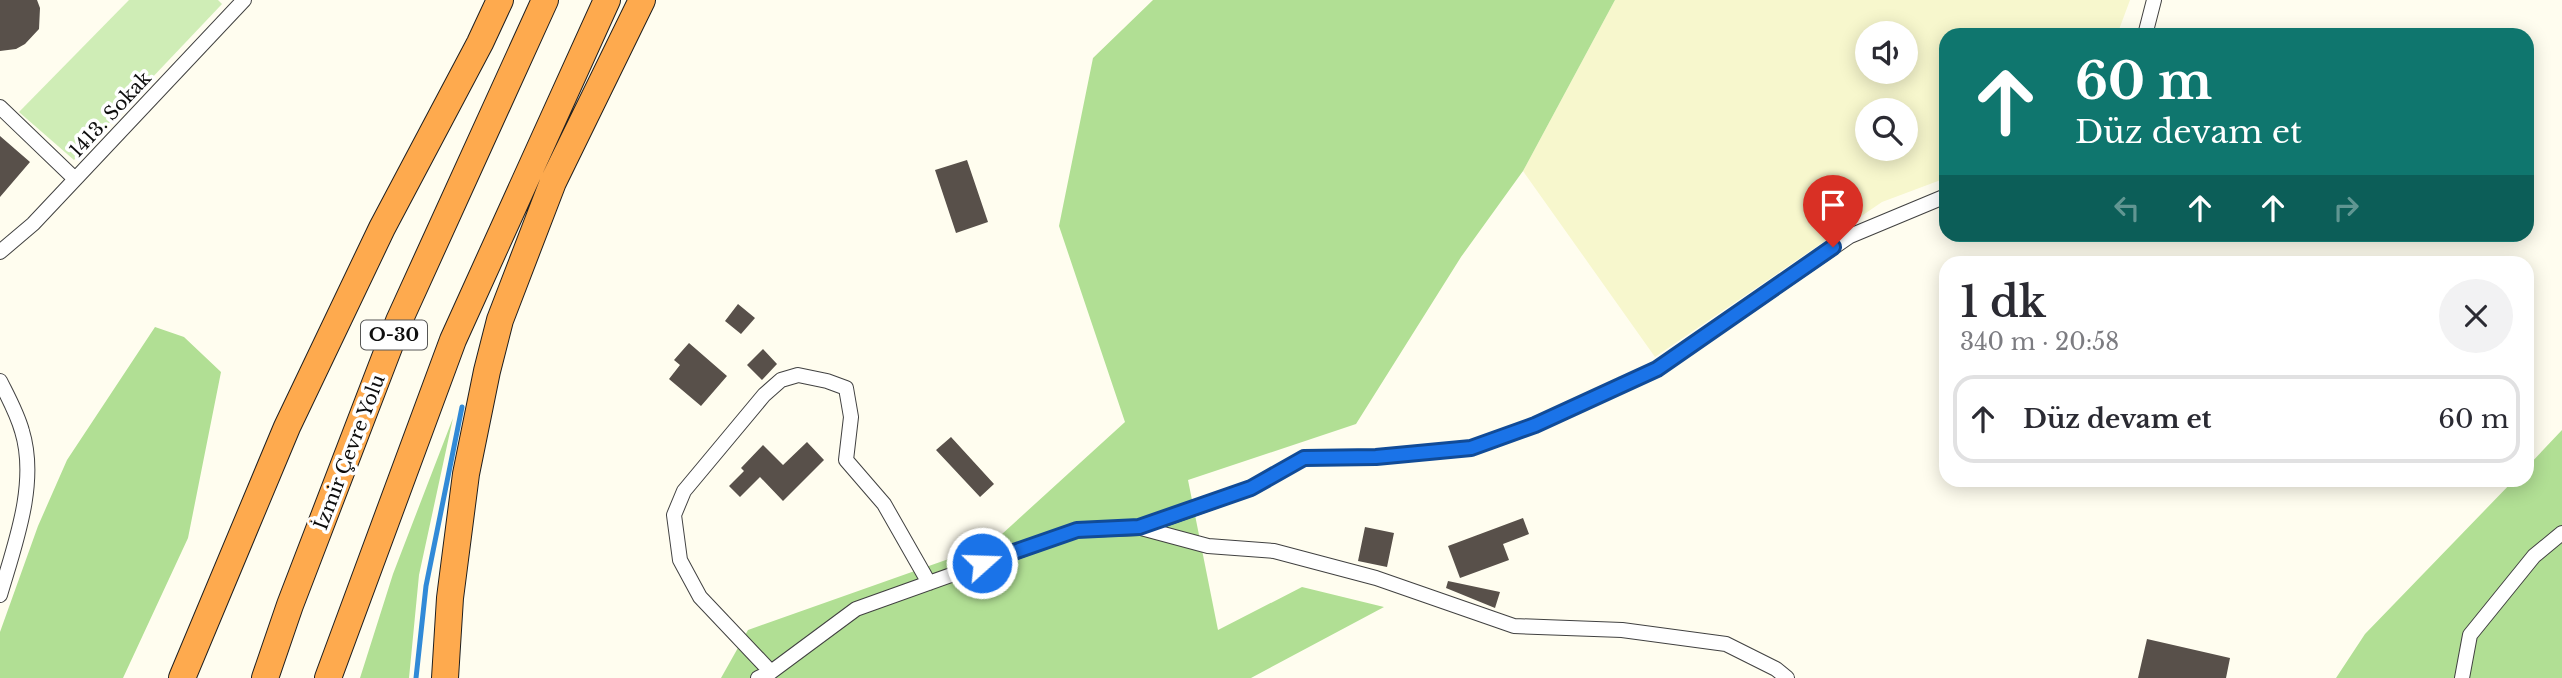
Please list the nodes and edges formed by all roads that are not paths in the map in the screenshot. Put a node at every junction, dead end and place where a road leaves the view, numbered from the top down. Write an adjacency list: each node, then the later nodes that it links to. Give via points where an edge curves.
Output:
1 (244, 0): 9 (street, 1413. Sokak)
2 (500, 0): 18 (highway, via 382,228 287,427)
3 (545, 0): 19 (highway, İzmir Çevre Yolu / O-30, via 399,321)
4 (607, 0): 20 (highway, O-30, via 453,340)
5 (642, 0): 21 (highway, via 553,182 500,320 466,474)
6 (2154, 0): 7 (street)
7 (2148, 28)
8 (0, 107): 9 (street)
9 (75, 179): 11 (street, 1413. Sokak)
10 (1939, 199): 13 (street, via 1850,236 1657,369 1535,425 1471,448 1304,458 1251,488)
11 (0, 252)
12 (0, 381): 16 (street, via 22,432 27,475)
13 (1139, 527): 15 (street, via 1077,530); 22 (street, via 1208,546 1274,551 1376,578 1514,626 1622,630 1726,644)
14 (2562, 533): 23 (street, via 2534,556 2470,635)
15 (929, 583): 17 (street, via 856,609); 17 (street, via 884,504 846,460 851,417 846,388 798,375 781,380 684,491 674,515 680,560 699,597)
16 (0, 595)
17 (765, 675)
18 (182, 678)
19 (265, 678)
20 (328, 678)
21 (445, 678)
22 (1787, 678)
23 (2462, 678)

